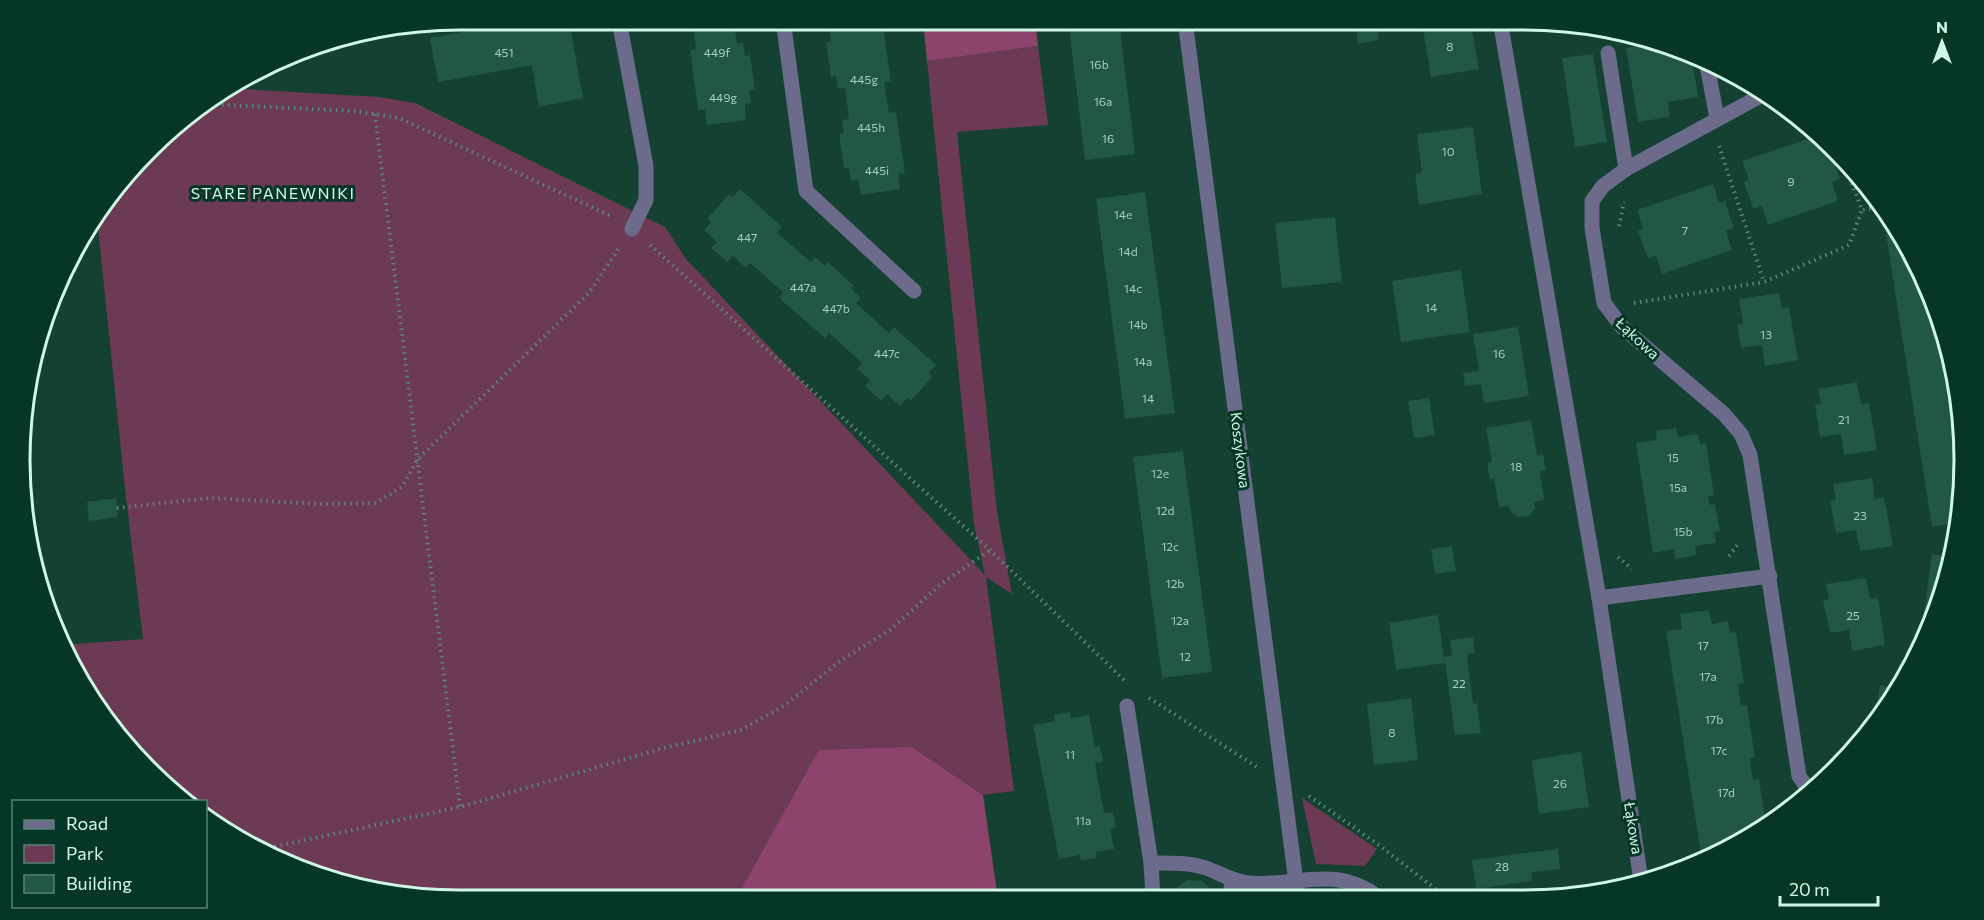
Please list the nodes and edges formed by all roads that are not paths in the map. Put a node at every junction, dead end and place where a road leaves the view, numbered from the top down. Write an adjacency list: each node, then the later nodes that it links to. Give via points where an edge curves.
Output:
1 (621, 30): 10 (street, via 646,165 645,200)
2 (784, 30): 11 (street, via 806,191)
3 (1186, 30): 19 (street, Koszykowa)
4 (1502, 30): 13 (street, Łąkowa)
5 (1608, 53): 9 (street)
6 (1708, 72): 8 (street)
7 (1756, 98): 8 (street, Łąkowa)
8 (1718, 118): 9 (street, Łąkowa)
9 (1626, 169): 12 (street, Łąkowa, via 1603,186 1592,201 1592,228 1604,303 1622,327 1742,434 1750,455)
10 (632, 229)
11 (914, 291)
12 (1770, 576): 13 (street); 15 (street, Łąkowa, via 1799,776)
13 (1599, 598): 17 (street, Łąkowa)
14 (1127, 706): 16 (street)
15 (1805, 785)
16 (1151, 863): 18 (street, via 1204,867); 20 (street)
17 (1640, 874)
18 (1232, 879): 19 (street, via 1249,883); 21 (street)
19 (1296, 880): 22 (street, Koszykowa); 23 (street, via 1337,878)
20 (1153, 890)
21 (1231, 890)
22 (1297, 890)
23 (1367, 890)

